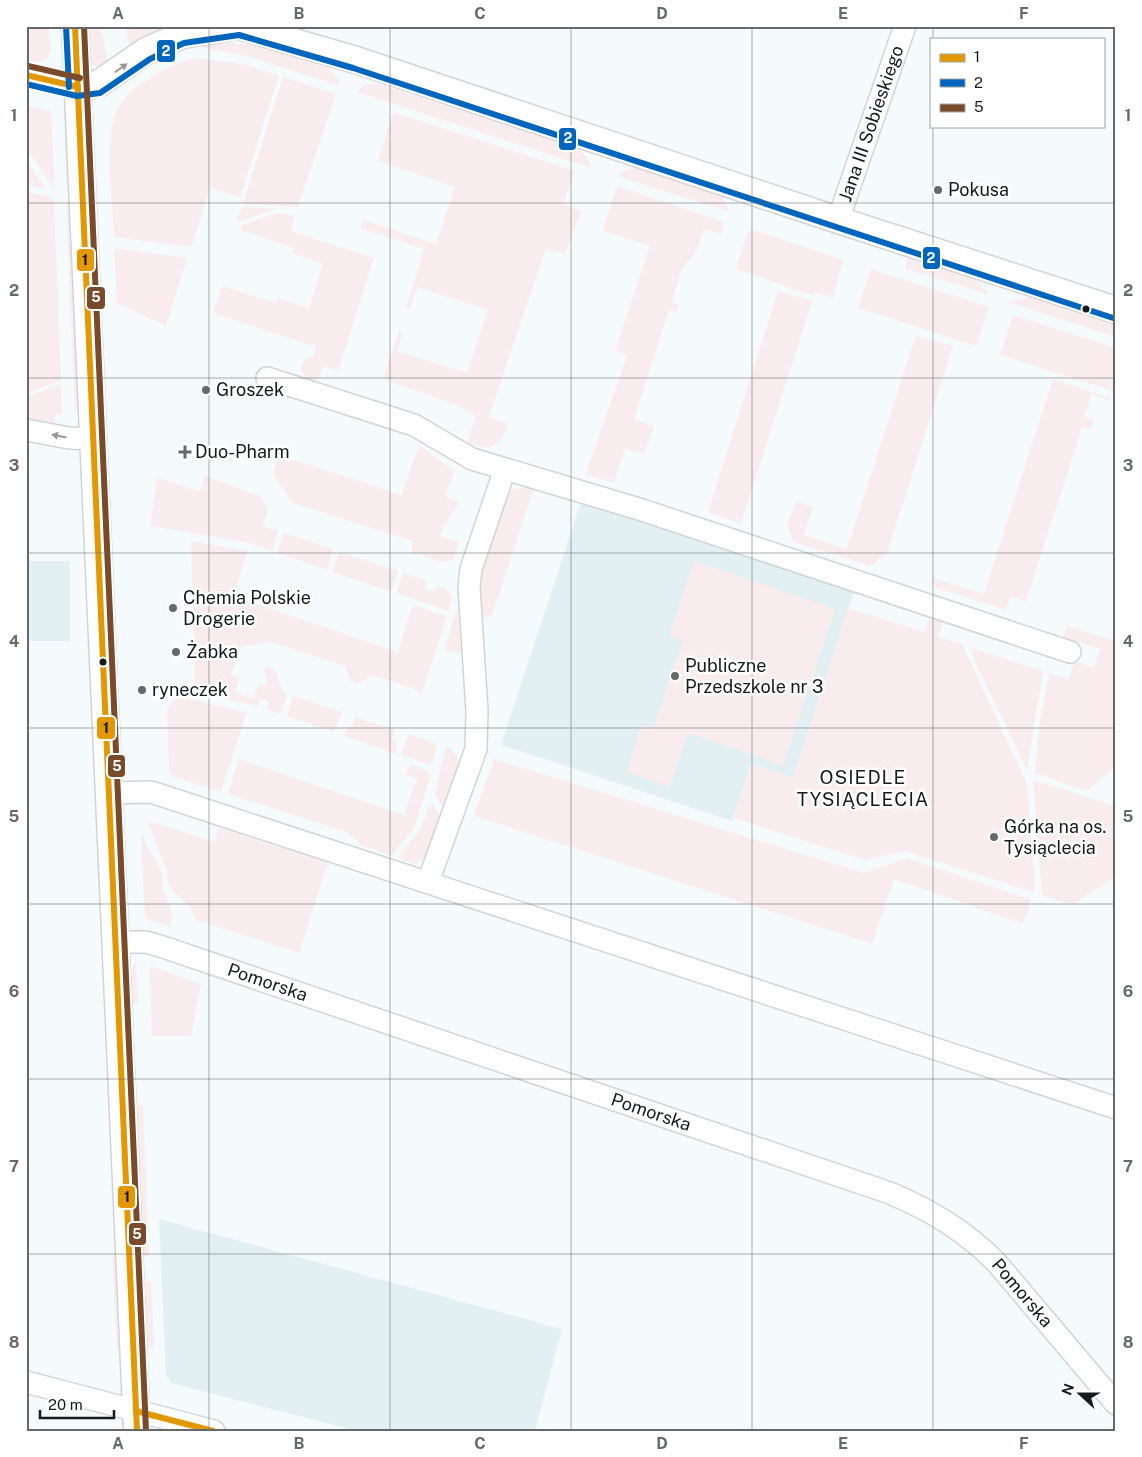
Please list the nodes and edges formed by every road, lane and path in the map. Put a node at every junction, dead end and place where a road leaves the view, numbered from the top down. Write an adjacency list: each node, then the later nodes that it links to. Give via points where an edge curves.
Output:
1 (75, 26): 5 (street)
2 (240, 26): 5 (street, one-way to 2, via 98,84 146,51 182,35); 6 (street, via 356,60)
3 (905, 26): 6 (street, Jana III Sobieskiego)
4 (26, 75): 5 (street)
5 (78, 87): 10 (street)
6 (838, 220): 7 (street)
7 (1116, 310)
8 (267, 378): 11 (street, via 414,426 472,459)
9 (26, 430): 10 (street, one-way to 9)
10 (93, 439): 13 (street)
11 (505, 469): 12 (street, via 639,509); 14 (street, via 471,569 469,587 476,749)
12 (1070, 652)
13 (108, 793): 14 (street, via 151,792); 15 (street)
14 (428, 882): 16 (street)
15 (114, 942): 18 (street, Pomorska, via 146,942 160,946 890,1192 917,1204 948,1221 996,1262); 19 (street)
16 (1116, 1108)
17 (26, 1382): 19 (street)
18 (1114, 1402)
19 (137, 1421): 20 (street)
20 (214, 1431)

